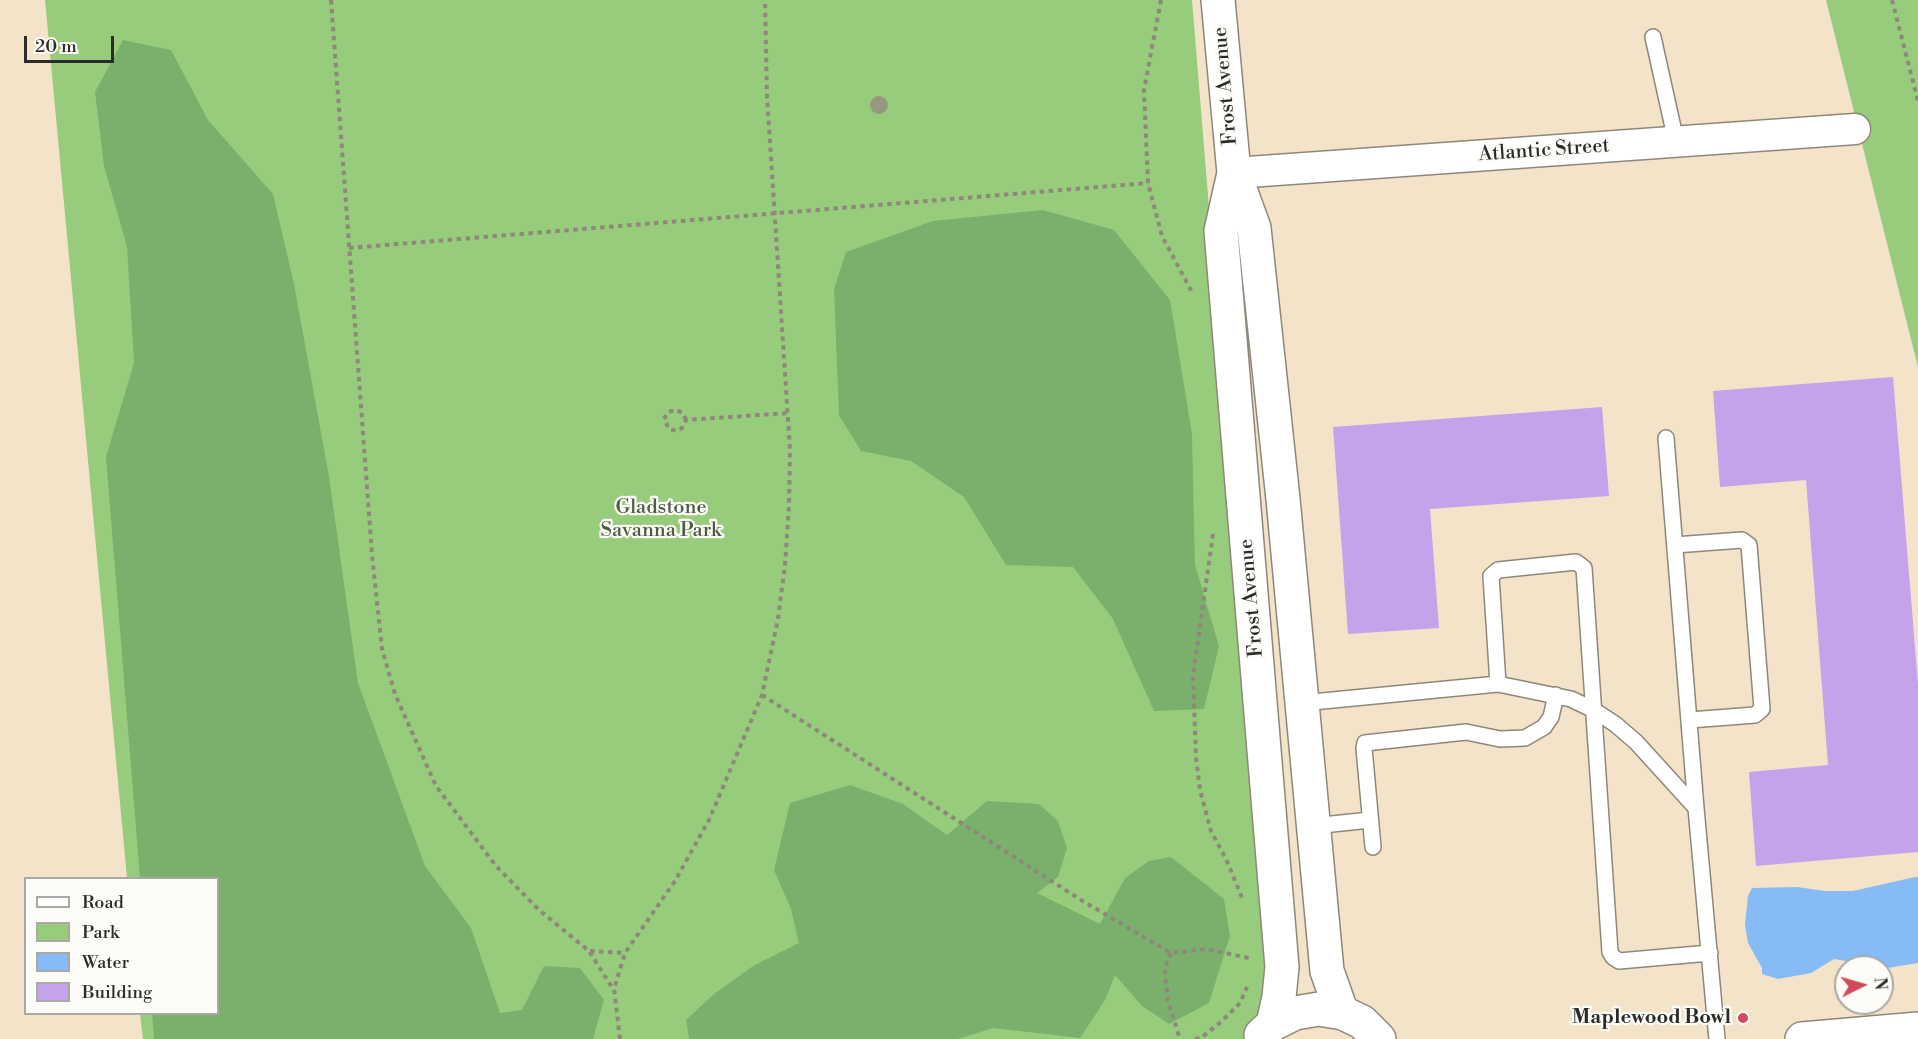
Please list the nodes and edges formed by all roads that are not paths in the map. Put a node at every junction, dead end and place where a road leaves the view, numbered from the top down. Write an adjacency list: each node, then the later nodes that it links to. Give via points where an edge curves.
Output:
1 (1218, 0): 5 (street, Frost Avenue)
2 (1653, 37): 4 (lane)
3 (1855, 129): 4 (street, Atlantic Street)
4 (1676, 141): 5 (street, Atlantic Street)
5 (1234, 173): 10 (street, Frost Avenue, via 1254,228); 20 (street, Frost Avenue, via 1221,231 1282,967 1279,997)
6 (1666, 438): 7 (lane)
7 (1675, 545): 12 (lane); 12 (lane, via 1742,540 1749,545 1762,709 1755,715)
8 (1498, 684): 9 (lane); 10 (lane); 11 (lane, via 1491,576 1498,570 1576,562 1584,568)
9 (1556, 695): 11 (lane); 14 (lane, via 1551,717 1544,727 1525,738 1500,739 1466,732 1365,743)
10 (1302, 703): 15 (street, Frost Avenue)
11 (1592, 709): 13 (lane, via 1636,742); 17 (lane, via 1610,952 1619,961)
12 (1690, 720): 13 (lane)
13 (1696, 808): 17 (lane)
14 (1370, 820): 15 (lane); 16 (lane)
15 (1314, 826): 18 (street, Frost Avenue, via 1327,971)
16 (1373, 847)
17 (1710, 954): 22 (lane)
18 (1343, 1013): 20 (street, via 1319,1009 1295,1012); 21 (street, via 1362,1022)
19 (1918, 1029): 23 (street)
20 (1265, 1031)
21 (1379, 1038)
22 (1717, 1039)
23 (1802, 1039)

